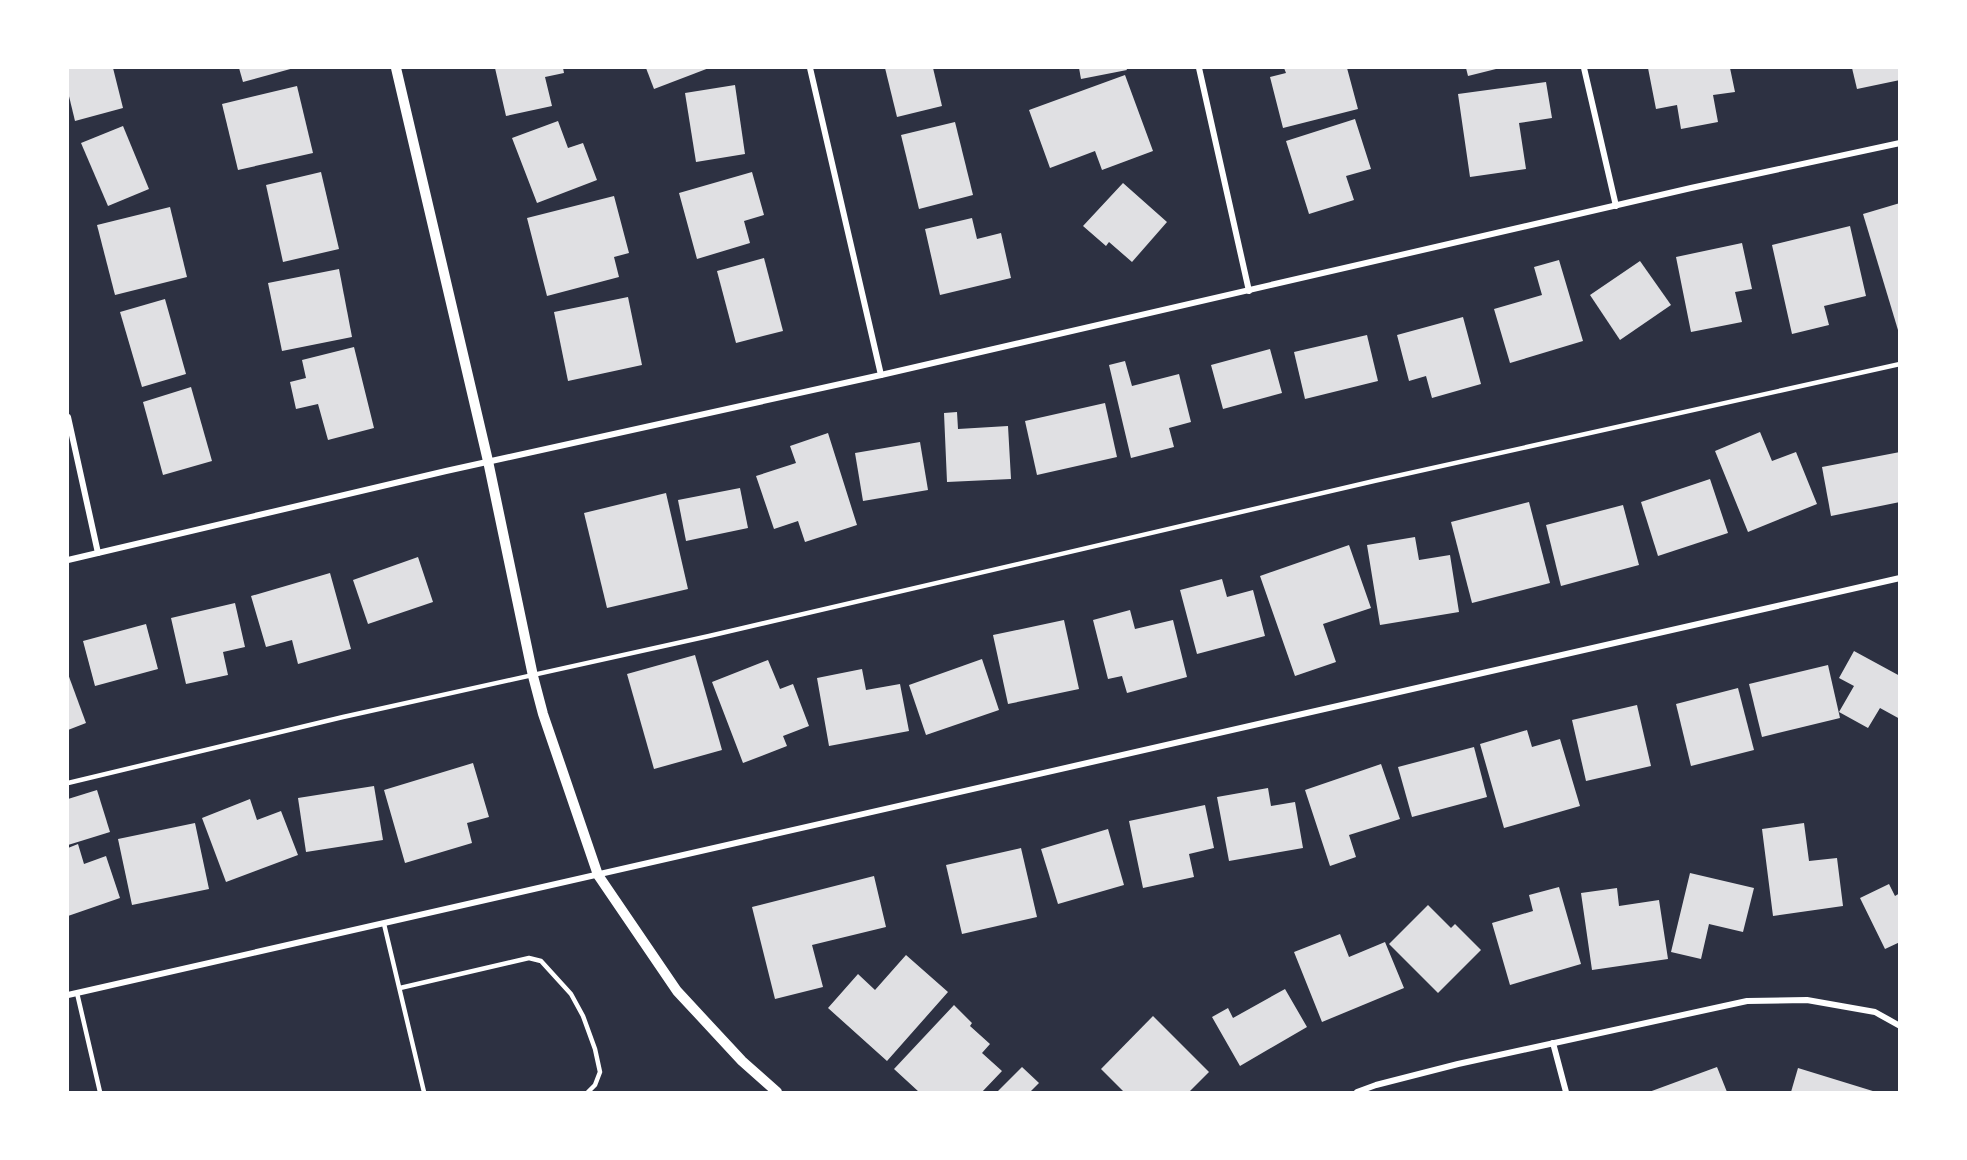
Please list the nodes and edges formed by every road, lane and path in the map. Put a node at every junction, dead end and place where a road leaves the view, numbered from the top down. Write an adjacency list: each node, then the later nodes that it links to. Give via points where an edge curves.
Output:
1 (396, 68): 11 (street)
2 (810, 68): 9 (street)
3 (1199, 68): 7 (street)
4 (1584, 68): 6 (street)
5 (1899, 143): 6 (street)
6 (1616, 206): 7 (street)
7 (1249, 291): 9 (street)
8 (1899, 364): 15 (lane)
9 (881, 375): 11 (street)
10 (68, 417): 12 (street)
11 (488, 461): 12 (street); 15 (street)
12 (98, 553): 13 (street)
13 (68, 560)
14 (1899, 578): 17 (street)
15 (533, 676): 16 (lane); 17 (street)
16 (68, 783)
17 (598, 876): 18 (street); 27 (street, via 677,991 742,1061)
18 (384, 924): 19 (lane); 20 (street)
19 (400, 988): 25 (lane); 26 (lane, via 529,958 541,962 571,994 595,1049 600,1072)
20 (77, 993): 21 (street); 24 (lane)
21 (68, 995)
22 (1899, 1026): 23 (street, via 1875,1012 1807,1000 1747,1001)
23 (1553, 1043): 28 (street); 29 (street)
24 (100, 1092)
25 (424, 1092)
26 (588, 1092)
27 (777, 1092)
28 (1358, 1092)
29 (1566, 1092)

